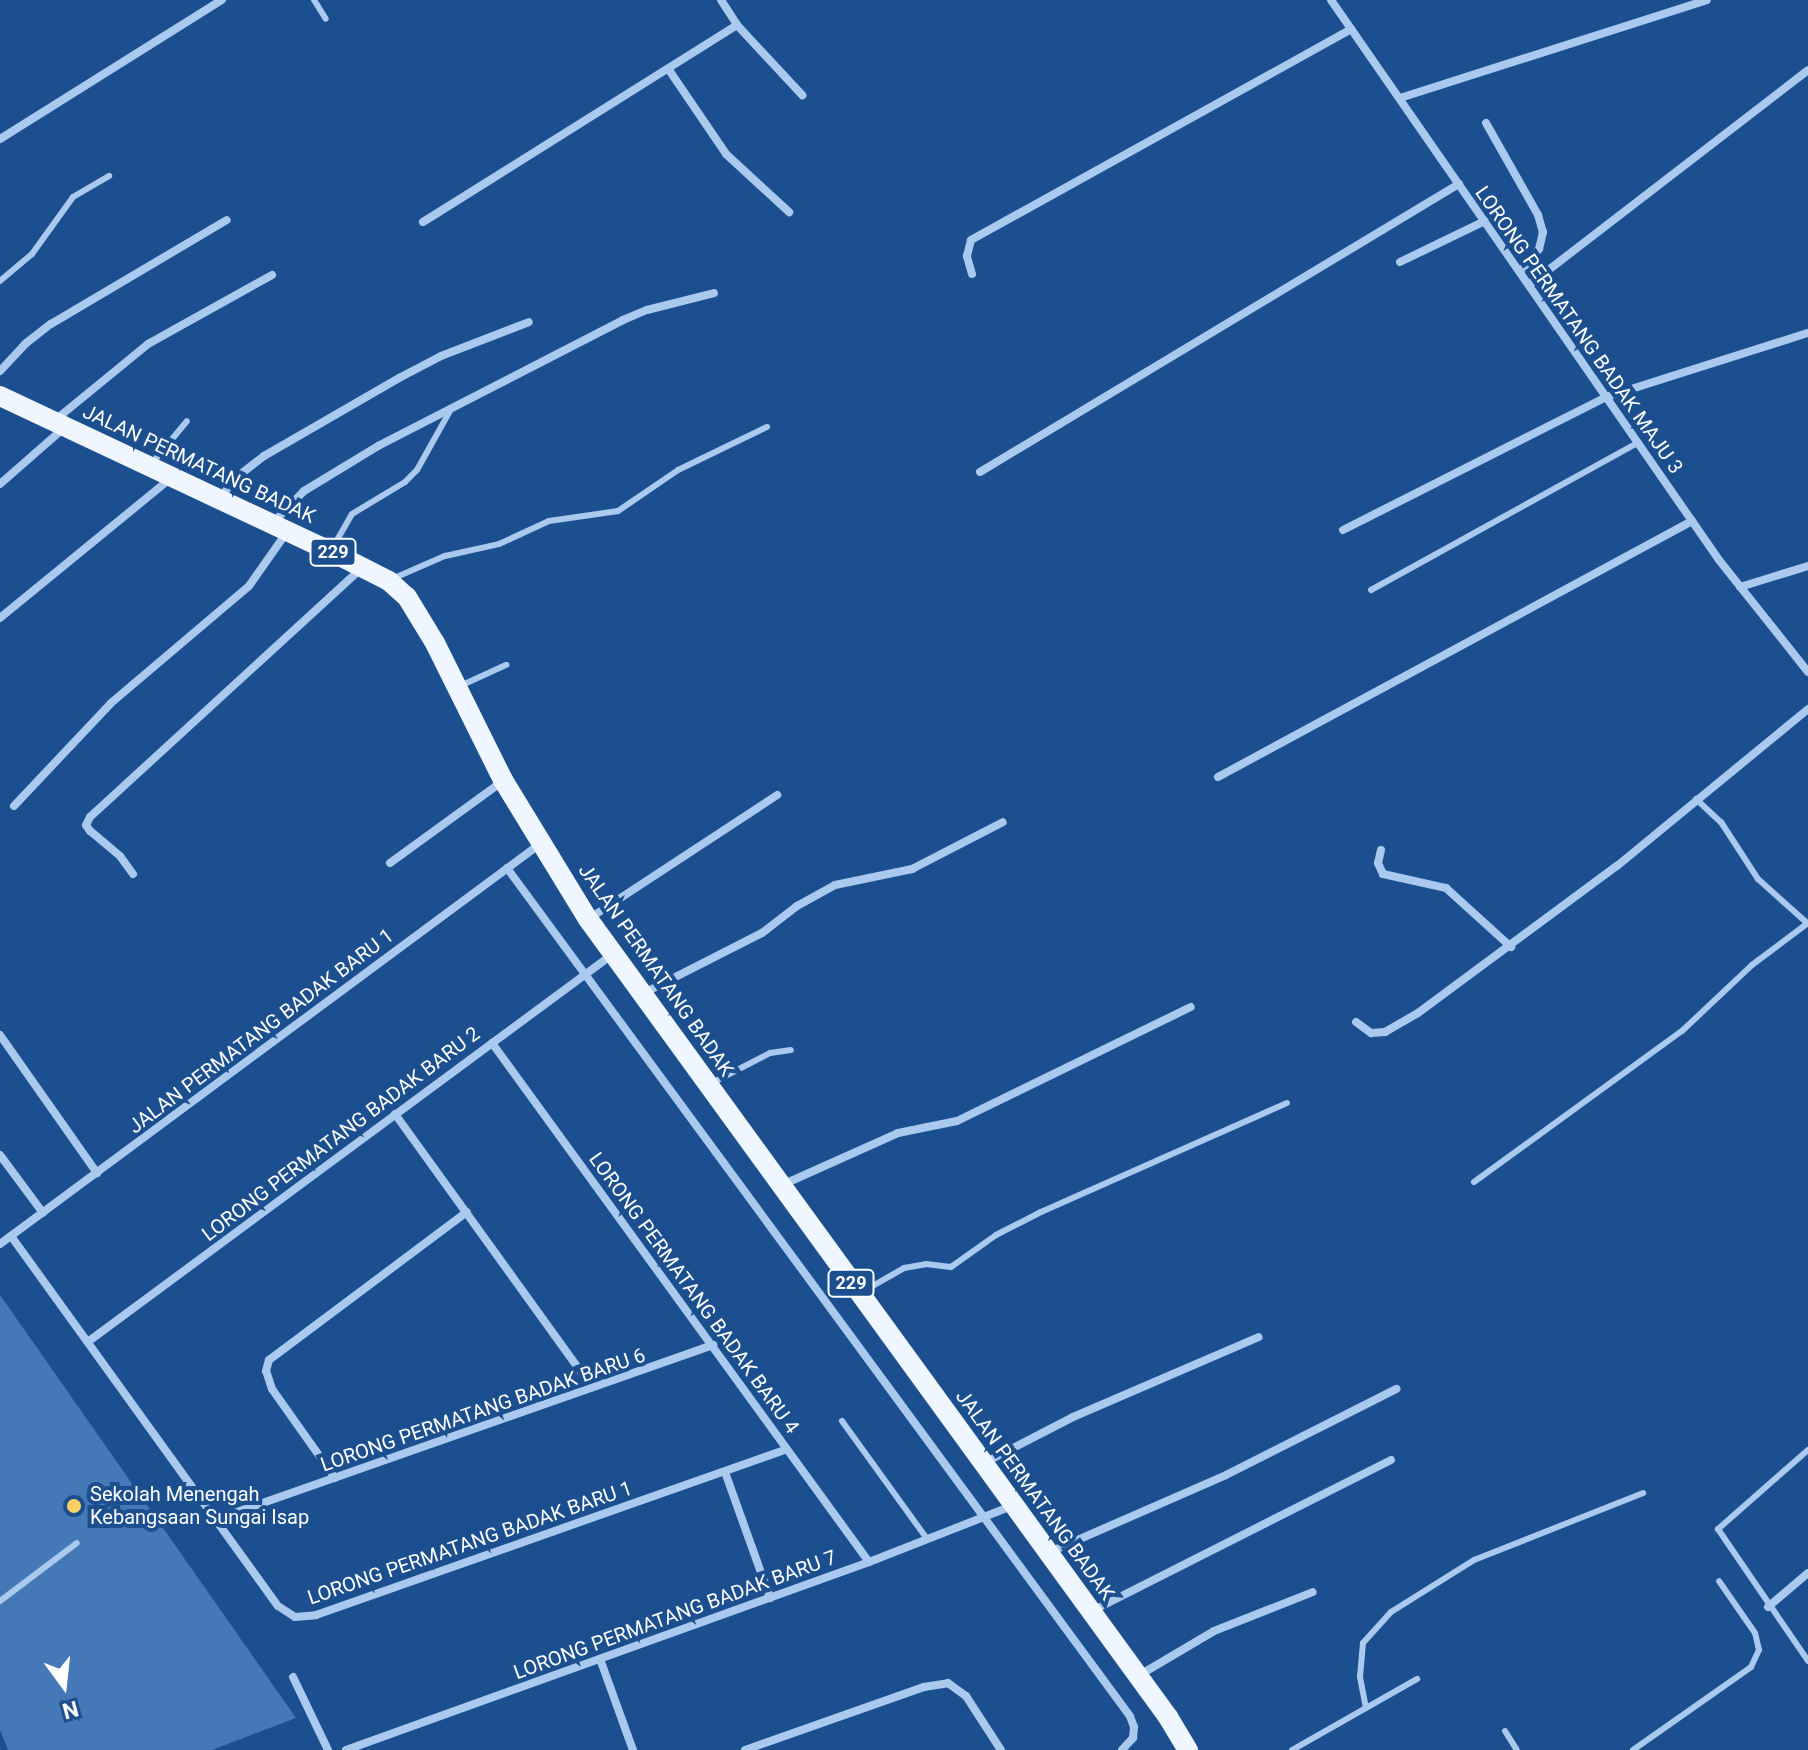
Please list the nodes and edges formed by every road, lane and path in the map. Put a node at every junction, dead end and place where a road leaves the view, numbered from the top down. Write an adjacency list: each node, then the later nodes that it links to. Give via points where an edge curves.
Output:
1 (222, 0): 14 (street)
2 (314, 0): 6 (lane)
3 (721, 0): 7 (street)
4 (1331, 0): 8 (street, LORONG PERMATANG BADAK MAJU 3)
5 (1707, 0): 12 (street)
6 (326, 19)
7 (737, 25): 9 (street); 11 (street)
8 (1351, 29): 12 (street, LORONG PERMATANG BADAK MAJU 3); 23 (street, via 971,240 967,256)
9 (669, 70): 17 (street, via 726,154); 20 (street)
10 (1808, 70): 26 (street)
11 (802, 95)
12 (1400, 98): 16 (street, LORONG PERMATANG BADAK MAJU 3)
13 (1486, 123): 22 (street, via 1543,232 1539,249)
14 (0, 139)
15 (109, 176): 25 (lane, via 73,197 32,254)
16 (1459, 184): 19 (street, LORONG PERMATANG BADAK MAJU 3); 39 (street)
17 (789, 212)
18 (227, 220): 30 (street, via 51,324)
19 (1485, 221): 21 (street); 22 (street, LORONG PERMATANG BADAK MAJU 3)
20 (423, 222)
21 (1400, 262)
22 (1520, 272): 26 (street, LORONG PERMATANG BADAK MAJU 3)
23 (972, 274)
24 (272, 275): 35 (street, via 148,344)
25 (0, 281)
26 (1529, 285): 32 (street, LORONG PERMATANG BADAK MAJU 3)
27 (714, 293): 33 (street, via 623,320)
28 (529, 322): 42 (street, via 399,378 264,456)
29 (1808, 333): 32 (street)
30 (0, 371)
31 (0, 396): 35 (main road, JALAN PERMATANG BADAK / 229)
32 (1606, 397): 37 (street, LORONG PERMATANG BADAK MAJU 3); 45 (street)
33 (450, 411): 44 (street, via 332,473 293,500); 46 (lane, via 417,470 352,514)
34 (187, 421): 38 (lane)
35 (59, 425): 38 (main road, JALAN PERMATANG BADAK / 229); 41 (street)
36 (767, 427): 49 (lane, via 678,470 618,511 549,521)
37 (1637, 443): 43 (street, LORONG PERMATANG BADAK MAJU 3); 51 (lane)
38 (149, 467): 40 (main road, JALAN PERMATANG BADAK / 229)
39 (980, 472)
40 (171, 477): 42 (main road, JALAN PERMATANG BADAK / 229); 52 (street)
41 (0, 484)
42 (218, 500): 44 (main road, JALAN PERMATANG BADAK / 229)
43 (1692, 521): 50 (street, LORONG PERMATANG BADAK MAJU 3); 59 (street)
44 (280, 528): 46 (main road, JALAN PERMATANG BADAK / 229); 63 (street, via 249,586 111,703)
45 (1343, 530)
46 (330, 551): 48 (main road, JALAN PERMATANG BADAK / 229)
47 (1808, 566): 50 (street)
48 (363, 567): 49 (main road, JALAN PERMATANG BADAK / 229); 69 (street, via 90,817 90,831)
49 (389, 581): 57 (main road, JALAN PERMATANG BADAK / 229, via 407,597)
50 (1740, 587): 54 (street, LORONG PERMATANG BADAK MAJU 3)
51 (1371, 590)
52 (0, 618)
53 (1808, 657): 54 (lane)
54 (1798, 660): 56 (street, LORONG PERMATANG BADAK MAJU 3)
55 (506, 665): 57 (lane)
56 (1808, 672)
57 (457, 687): 60 (main road, JALAN PERMATANG BADAK / 229)
58 (1808, 709): 62 (street)
59 (1218, 777)
60 (503, 780): 65 (main road, JALAN PERMATANG BADAK / 229); 67 (street)
61 (777, 795): 70 (street)
62 (1696, 798): 71 (lane, via 1721,822 1758,879); 72 (street)
63 (14, 806)
64 (1003, 822): 75 (street, via 912,869 835,885 762,933)
65 (541, 843): 68 (street, JALAN PERMATANG BADAK BARU 1); 70 (main road, JALAN PERMATANG BADAK / 229)
66 (1381, 850): 72 (street, via 1378,863 1383,874 1446,888)
67 (390, 863)
68 (507, 868): 74 (street); 85 (street, JALAN PERMATANG BADAK BARU 1)
69 (133, 874)
70 (588, 919): 73 (main road, JALAN PERMATANG BADAK / 229)
71 (1808, 923): 86 (lane, via 1752,965 1682,1031)
72 (1511, 947): 77 (street, via 1397,1027 1371,1033)
73 (614, 954): 74 (street, LORONG PERMATANG BADAK BARU 2); 75 (main road, JALAN PERMATANG BADAK / 229)
74 (584, 976): 79 (street, LORONG PERMATANG BADAK BARU 2); 107 (street)
75 (643, 994): 81 (main road, JALAN PERMATANG BADAK / 229)
76 (1191, 1007): 87 (street, via 957,1121 898,1133)
77 (1356, 1022)
78 (0, 1035): 85 (street)
79 (492, 1043): 83 (street, LORONG PERMATANG BADAK BARU 2); 95 (street, LORONG PERMATANG BADAK BARU 4)
80 (791, 1050): 81 (lane, via 770,1053)
81 (708, 1085): 87 (main road, JALAN PERMATANG BADAK / 229)
82 (1287, 1103): 92 (lane, via 1041,1212 951,1267 904,1268)
83 (395, 1114): 88 (street); 94 (street, LORONG PERMATANG BADAK BARU 2)
84 (0, 1155): 89 (street)
85 (97, 1173): 89 (street, JALAN PERMATANG BADAK BARU 1)
86 (1474, 1182)
87 (781, 1186): 92 (main road, JALAN PERMATANG BADAK / 229)
88 (467, 1212): 96 (street); 104 (street, via 269,1360 266,1371 272,1389)
89 (43, 1213): 90 (street, JALAN PERMATANG BADAK BARU 1)
90 (11, 1236): 91 (street, JALAN PERMATANG BADAK BARU 1); 94 (street, LORONG PERMATANG BADAK BARU 1)
91 (0, 1244)
92 (859, 1294): 102 (main road, JALAN PERMATANG BADAK / 229)
93 (1259, 1337): 102 (street, via 1073,1417)
94 (89, 1341): 108 (street, LORONG PERMATANG BADAK BARU 1)
95 (713, 1345): 96 (street, LORONG PERMATANG BADAK BARU 6); 99 (street, LORONG PERMATANG BADAK BARU 4)
96 (592, 1387): 104 (street, LORONG PERMATANG BADAK BARU 6)
97 (1396, 1389): 111 (street, via 1226,1475)
98 (842, 1421): 109 (lane)
99 (787, 1449): 103 (street, LORONG PERMATANG BADAK BARU 1); 112 (street, LORONG PERMATANG BADAK BARU 4)
100 (1808, 1450): 118 (lane, via 1718,1529)
101 (1391, 1460): 119 (street)
102 (983, 1464): 106 (main road, JALAN PERMATANG BADAK / 229)
103 (725, 1472): 108 (street, LORONG PERMATANG BADAK BARU 1, via 305,1617 278,1606); 116 (street)
104 (335, 1478): 108 (street, LORONG PERMATANG BADAK BARU 6)
105 (1643, 1493): 125 (lane, via 1474,1560 1391,1612 1363,1643 1360,1677)
106 (1013, 1505): 107 (street, LORONG PERMATANG BADAK BARU 7); 111 (main road, JALAN PERMATANG BADAK / 229)
107 (985, 1517): 109 (street, LORONG PERMATANG BADAK BARU 7); 133 (street, via 1130,1716 1133,1738)
108 (217, 1519)
109 (927, 1539): 112 (street, LORONG PERMATANG BADAK BARU 7)
110 (77, 1543): 117 (lane)
111 (1048, 1553): 119 (main road, JALAN PERMATANG BADAK / 229)
112 (869, 1562): 116 (street, LORONG PERMATANG BADAK BARU 7)
113 (1808, 1573): 118 (street)
114 (1719, 1581): 138 (lane, via 1755,1633 1759,1650 1751,1667)
115 (1313, 1592): 122 (street, via 1214,1631)
116 (770, 1598): 120 (street, LORONG PERMATANG BADAK BARU 7)
117 (0, 1601)
118 (1768, 1607): 121 (lane)
119 (1091, 1612): 122 (main road, JALAN PERMATANG BADAK / 229)
120 (600, 1659): 129 (street, LORONG PERMATANG BADAK BARU 7); 130 (street)
121 (1808, 1661)
122 (1138, 1676): 126 (main road, JALAN PERMATANG BADAK / 229)
123 (293, 1677): 128 (street)
124 (1417, 1679): 125 (lane)
125 (1366, 1708): 136 (lane)
126 (1168, 1717): 134 (main road, JALAN PERMATANG BADAK / 229); 135 (main road, JALAN PERMATANG BADAK / 229)
127 (1505, 1731): 137 (lane)
128 (328, 1750)
129 (346, 1750)
130 (633, 1750)
131 (745, 1750): 132 (street, via 948,1683 966,1696)
132 (1001, 1750)
133 (1122, 1750)
134 (1188, 1750)
135 (1197, 1750)
136 (1292, 1750)
137 (1517, 1750)
138 (1633, 1750)

